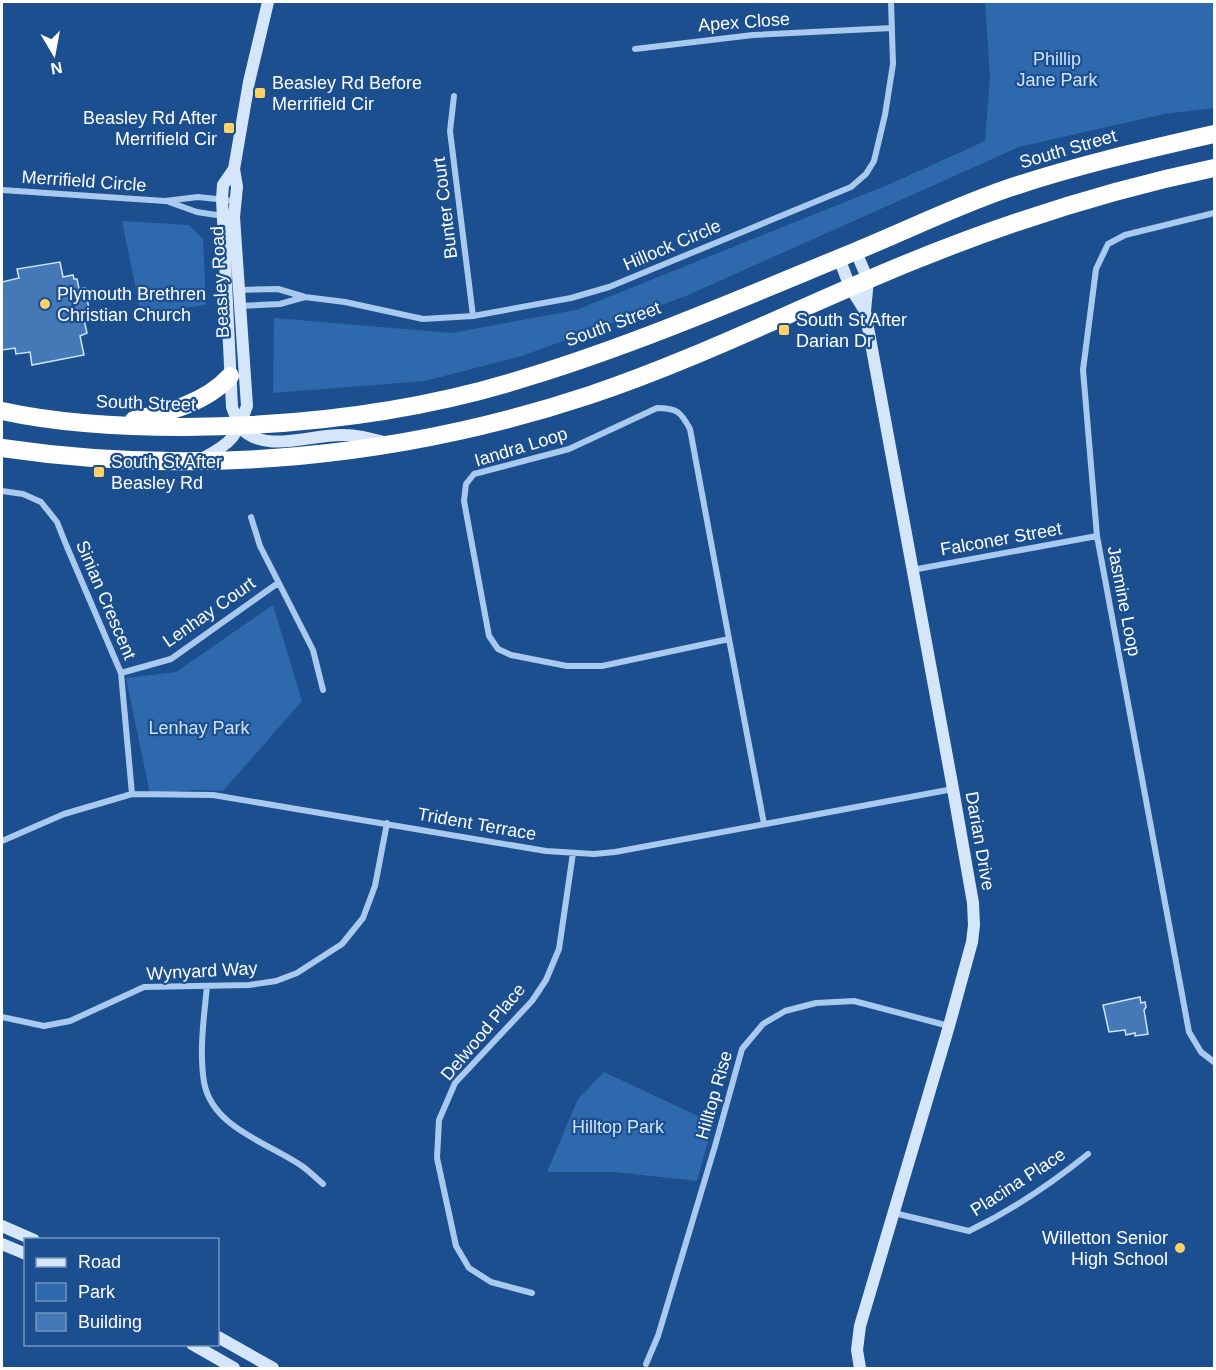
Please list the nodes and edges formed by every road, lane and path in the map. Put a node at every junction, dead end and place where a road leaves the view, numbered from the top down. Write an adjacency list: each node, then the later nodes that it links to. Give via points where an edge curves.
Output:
1 (268, 2): 8 (street, Beasley Road)
2 (891, 2): 3 (street, Hillock Circle)
3 (892, 28): 4 (street, Apex Close, via 753,35); 24 (street, Hillock Circle, via 893,64 874,161 851,187 609,287)
4 (635, 48)
5 (454, 96): 24 (street, Bunter Court, via 450,131)
6 (1215, 134): 15 (highway, South Street, via 1114,157 1005,189)
7 (1215, 168): 16 (highway, via 1057,208)
8 (234, 169): 10 (street, Beasley Road, via 223,185); 12 (street, Beasley Road)
9 (2, 190): 11 (street, Merrifield Circle)
10 (222, 199): 11 (street, Merrifield Circle); 12 (street, Merrifield Circle); 14 (street, Beasley Road)
11 (165, 201): 14 (street, Merrifield Circle, via 197,212)
12 (235, 201): 14 (street, Beasley Road)
13 (1215, 213): 34 (street, Jasmine Loop, via 1125,235 1108,244 1096,269 1083,370)
14 (228, 216): 18 (street, Beasley Road); 19 (street, Beasley Road)
15 (848, 255): 16 (street, Darian Drive); 17 (street, Darian Drive); 28 (highway, South Street, via 526,378 437,400 342,417)
16 (868, 280): 17 (highway); 23 (street, Darian Drive)
17 (850, 287): 23 (street, Darian Drive); 29 (highway, via 592,394 483,426)
18 (225, 290): 19 (street, Hillock Circle); 22 (street, Beasley Road)
19 (238, 290): 20 (street, Hillock Circle, via 278,290); 21 (street, Beasley Road)
20 (305, 297): 21 (street, Hillock Circle, via 280,304); 24 (street, Hillock Circle, via 423,319)
21 (240, 306): 22 (street, Hillock Circle); 28 (street, Beasley Road, via 247,406)
22 (226, 307): 25 (street, Beasley Road)
23 (865, 311): 35 (street, Darian Drive)
24 (473, 316)
25 (230, 376): 27 (highway, via 213,392 186,404); 28 (street, Beasley Road, via 232,407)
26 (2, 411): 27 (highway, South Street)
27 (115, 425): 28 (highway, South Street)
28 (239, 426): 29 (street, via 263,441 344,435); 31 (street, Beasley Road, via 231,441)
29 (390, 444): 31 (highway, via 304,456)
30 (2, 448): 31 (highway)
31 (197, 462)
32 (2, 490): 38 (street, Sinian Crescent, via 34,497 57,522)
33 (251, 517): 36 (street, Lenhay Court)
34 (1097, 536): 35 (street, Falconer Street); 49 (street, Jasmine Loop, via 1189,1032 1201,1052)
35 (911, 570): 40 (street, Darian Drive)
36 (278, 582): 38 (street, Lenhay Court, via 171,659); 39 (street, Lenhay Court, via 313,650)
37 (729, 639): 37 (street, Iandra Loop, via 690,429 682,415 670,408 657,408 569,449 474,474 466,484 464,501 489,636 498,649 567,666 602,666); 43 (street, Iandra Loop)
38 (121, 673): 41 (street, Sinian Crescent)
39 (323, 690)
40 (952, 789): 43 (street, Trident Terrace); 48 (street, Darian Drive, via 974,925)
41 (132, 794): 42 (street, Trident Terrace, via 213,795); 44 (street, Trident Terrace, via 64,814)
42 (387, 823): 45 (street, Trident Terrace); 46 (street, Wynyard Way, via 375,886 363,918 342,944 305,969 276,981)
43 (764, 824): 45 (street, Trident Terrace, via 615,852)
44 (2, 841)
45 (573, 853): 57 (street, Delwood Place, via 559,950 546,980 455,1083 439,1120 437,1158 456,1246 469,1268 491,1282)
46 (207, 986): 47 (street, Wynyard Way, via 144,987 70,1021 44,1026); 51 (street, via 204,1084 214,1105 230,1123 303,1167)
47 (2, 1017)
48 (949, 1026): 52 (street, Darian Drive); 60 (street, Hilltop Rise, via 854,1001 816,1003 785,1011 763,1024 742,1049)
49 (1215, 1062)
50 (1088, 1154): 52 (street, Placina Place, via 1002,1215 969,1232)
51 (323, 1184)
52 (894, 1213): 63 (street, Darian Drive, via 860,1326)
53 (2, 1226): 54 (street)
54 (32, 1238)
55 (2, 1244): 56 (street)
56 (24, 1253)
57 (532, 1293)
58 (219, 1338): 62 (street)
59 (196, 1346): 61 (street)
60 (646, 1364)
61 (234, 1368)
62 (273, 1368)
63 (860, 1368)

